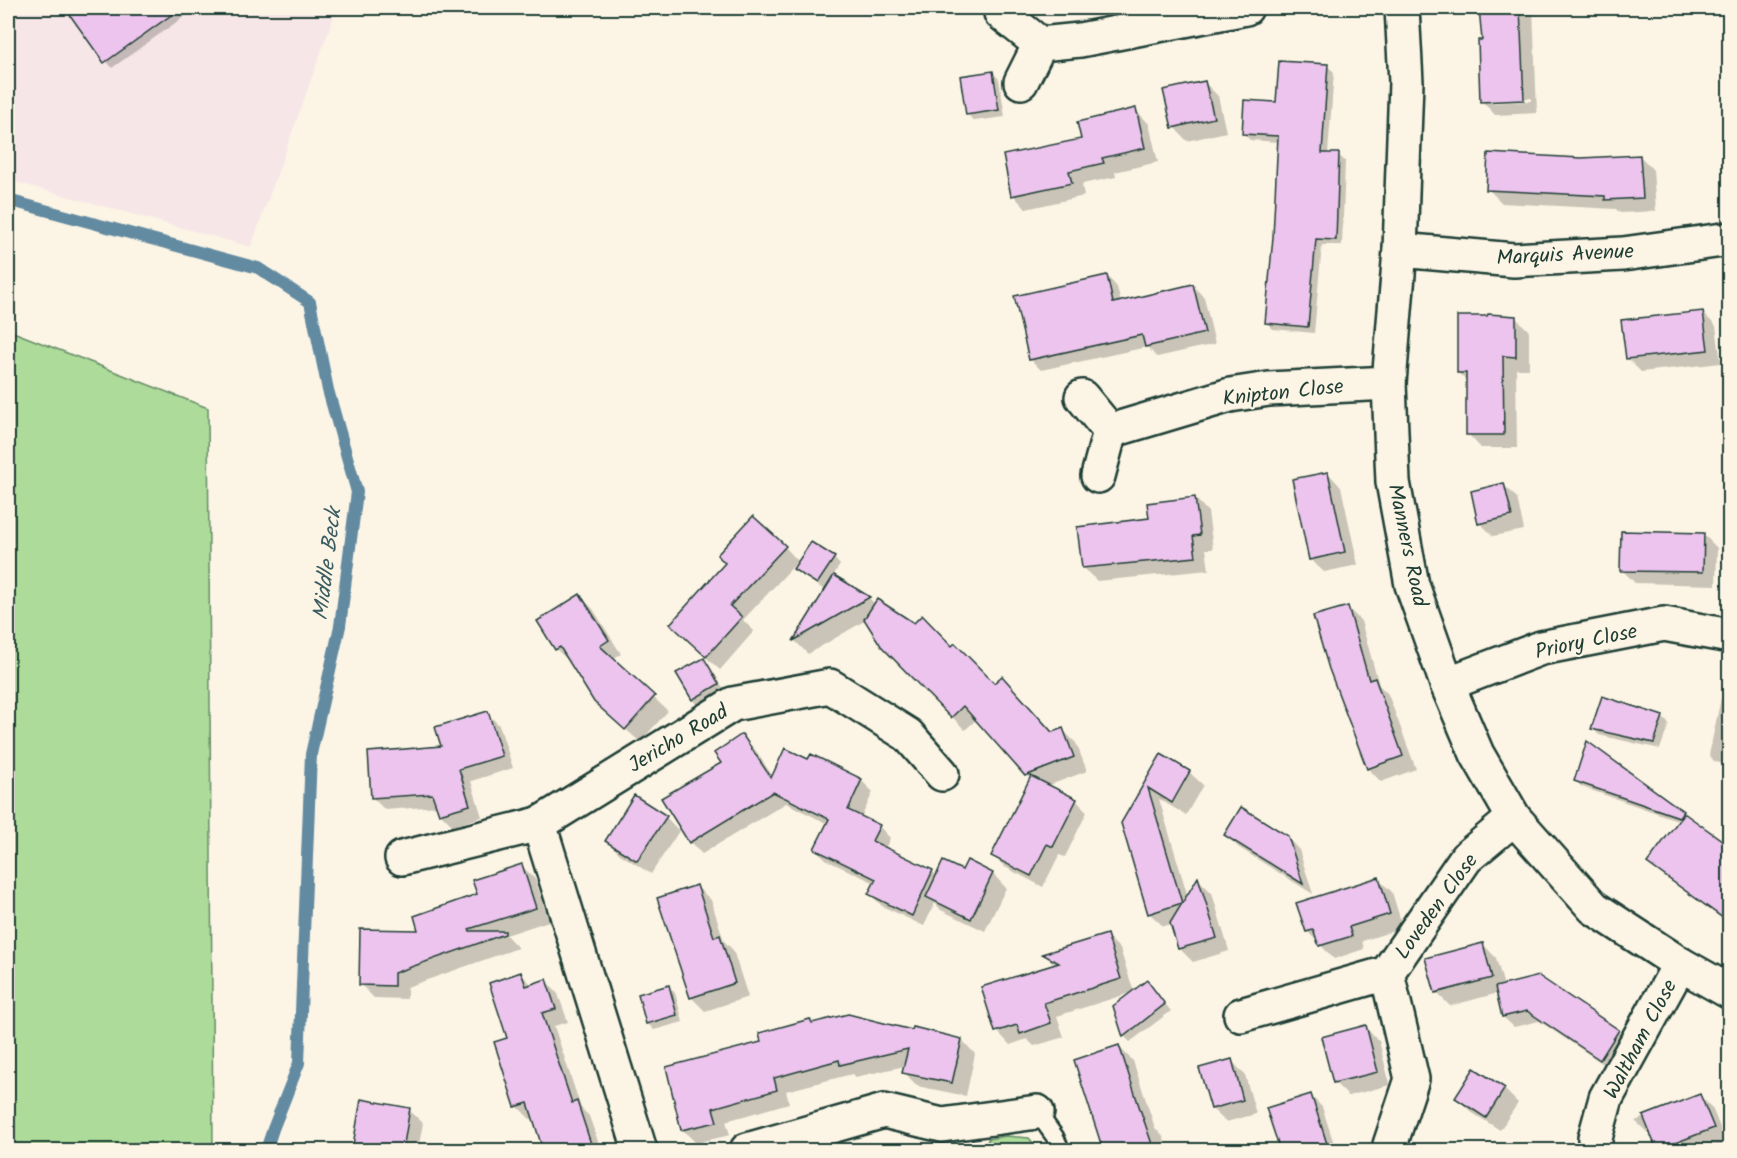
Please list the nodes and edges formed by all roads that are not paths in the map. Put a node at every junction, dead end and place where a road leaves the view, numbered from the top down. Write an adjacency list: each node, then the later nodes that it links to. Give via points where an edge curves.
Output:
1 (1246, 8): 4 (street)
2 (1402, 8): 7 (street, Manners Road, via 1406,81)
3 (1001, 13): 4 (street)
4 (1040, 44): 5 (street)
5 (1021, 82)
6 (1730, 239): 7 (street, Marquis Avenue, via 1623,254 1515,260)
7 (1400, 250): 8 (street, Manners Road)
8 (1389, 383): 10 (street, Knipton Close, via 1269,389 1230,395); 13 (street, Manners Road, via 1393,482 1412,585)
9 (1082, 398): 10 (street)
10 (1110, 431): 11 (street)
11 (1098, 476)
12 (1730, 636): 13 (street, Priory Close, via 1664,624 1541,648)
13 (1447, 684): 15 (street, Manners Road, via 1477,754)
14 (942, 774): 16 (street, Jericho Road, via 908,735 830,686 733,704)
15 (1514, 818): 18 (street, Manners Road, via 1594,908); 19 (street, Loveden Close, via 1466,858)
16 (539, 824): 17 (street, Jericho Road); 24 (street)
17 (402, 858)
18 (1680, 964): 20 (street, Manners Road); 27 (street, Waltham Close, via 1606,1098)
19 (1387, 973): 21 (street, Loveden Close); 23 (street, Loveden Close, via 1412,1079)
20 (1730, 992)
21 (1241, 1015)
22 (1037, 1112): 25 (street, via 942,1125 884,1111); 26 (lane)
23 (1390, 1145)
24 (640, 1150)
25 (747, 1150)
26 (1061, 1150)
27 (1595, 1150)

